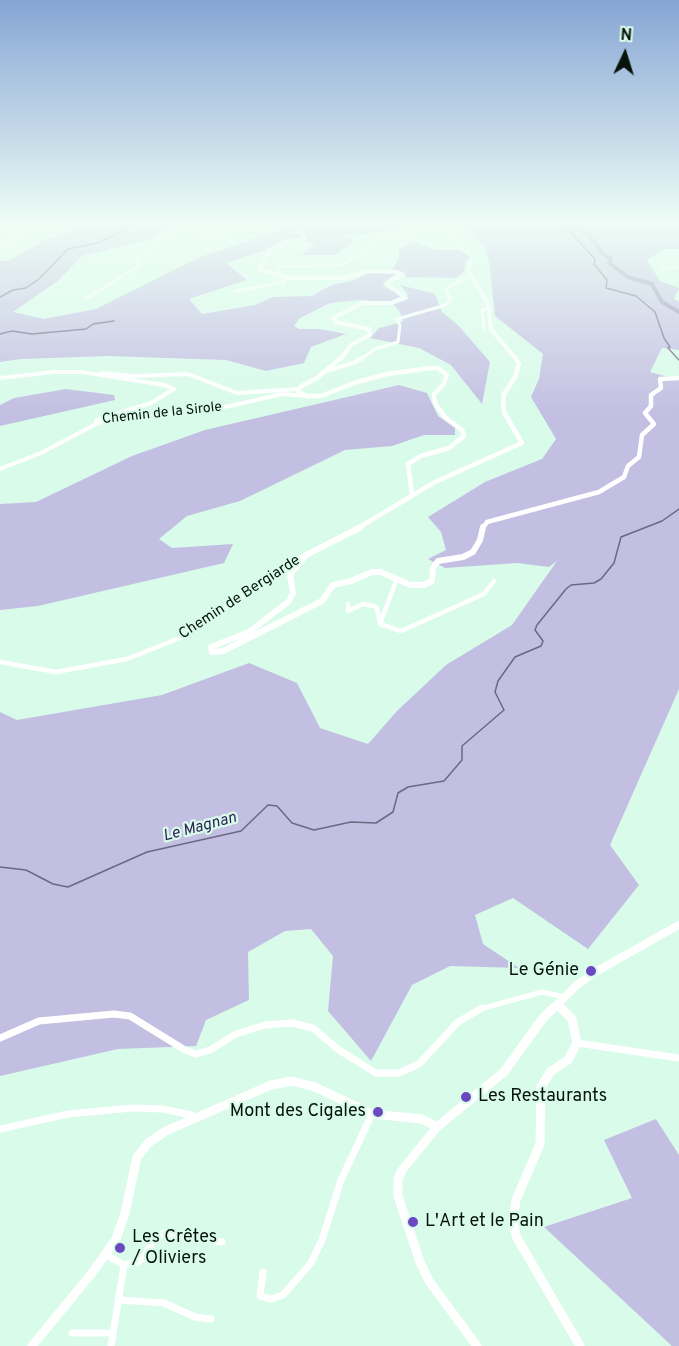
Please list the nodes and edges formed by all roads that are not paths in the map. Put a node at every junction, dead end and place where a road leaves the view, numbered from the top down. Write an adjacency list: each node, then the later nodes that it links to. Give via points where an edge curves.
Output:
1 (107, 286): 7 (street)
2 (264, 286): 6 (street)
3 (390, 286): 10 (street, via 405,295 403,299 362,303 333,318 370,330)
4 (450, 286): 10 (street, via 446,291 451,299 446,305 397,319 398,342)
5 (476, 286): 8 (street)
6 (236, 291)
7 (86, 299)
8 (488, 308): 9 (street, via 482,310); 18 (street, via 491,330 519,364 504,394 503,406 522,442)
9 (484, 328)
10 (330, 370): 14 (street)
11 (97, 375): 12 (street, Chemin de la Sirole, via 60,371); 14 (street, via 188,374 243,393); 16 (street, Chemin de la Sirole, via 174,389 151,403 99,419)
12 (0, 378)
13 (679, 378): 20 (street, via 660,379 661,388 651,395 651,406 645,413 654,424 642,435 639,457 617,482 599,492 487,522 473,552 438,561 432,581 424,585 410,585)
14 (298, 389): 15 (street)
15 (306, 396): 16 (street, Chemin de la Sirole, via 282,394 230,406 184,413 135,414); 18 (street, via 321,396 395,372 434,368 447,375 434,394 435,403 464,436 449,448 408,464)
16 (98, 423): 17 (street, via 50,449)
17 (0, 469)
18 (412, 494): 19 (street, via 361,527)
19 (306, 555): 20 (street, via 289,577 293,593 290,599 249,632 213,646 211,651 224,651 302,612 322,601 333,585 377,572); 24 (street, Chemin de Bergiarde, via 185,636 127,659 56,672)
20 (397, 578): 23 (street)
21 (494, 580): 23 (street, via 484,594 406,630)
22 (348, 604): 23 (street, via 348,611 363,604 374,606)
23 (381, 624)
24 (0, 662)
25 (679, 925): 26 (street, via 597,971)
26 (561, 1001): 27 (street, via 542,992 478,1009 458,1022 419,1064 399,1072 376,1073 313,1029 292,1023 265,1025 236,1034 196,1054 130,1016 114,1014 39,1021); 28 (street, via 572,1019); 32 (street, via 535,1028 504,1072)
27 (0, 1038)
28 (577, 1043): 29 (street); 45 (street, via 568,1060 551,1071 541,1087 540,1144 516,1200 513,1223 517,1238)
29 (679, 1058)
30 (372, 1114): 31 (street, via 315,1087 292,1081 271,1085); 32 (street, via 422,1119); 37 (street, via 341,1180 311,1263 283,1294 272,1299 260,1296)
31 (194, 1118): 33 (street, via 163,1108 132,1108 68,1114); 35 (street, via 155,1137 137,1156 122,1226)
32 (437, 1127): 44 (street, via 402,1170 398,1196 429,1281)
33 (0, 1129)
34 (222, 1242): 36 (street, via 164,1233 153,1240 138,1262)
35 (105, 1255): 36 (street); 42 (street)
36 (124, 1265): 38 (street)
37 (263, 1272)
38 (118, 1300): 39 (street, via 164,1303 195,1317); 41 (street)
39 (211, 1319)
40 (72, 1333): 41 (street)
41 (113, 1333): 43 (street)
42 (32, 1346)
43 (111, 1346)
44 (477, 1346)
45 (580, 1346)

